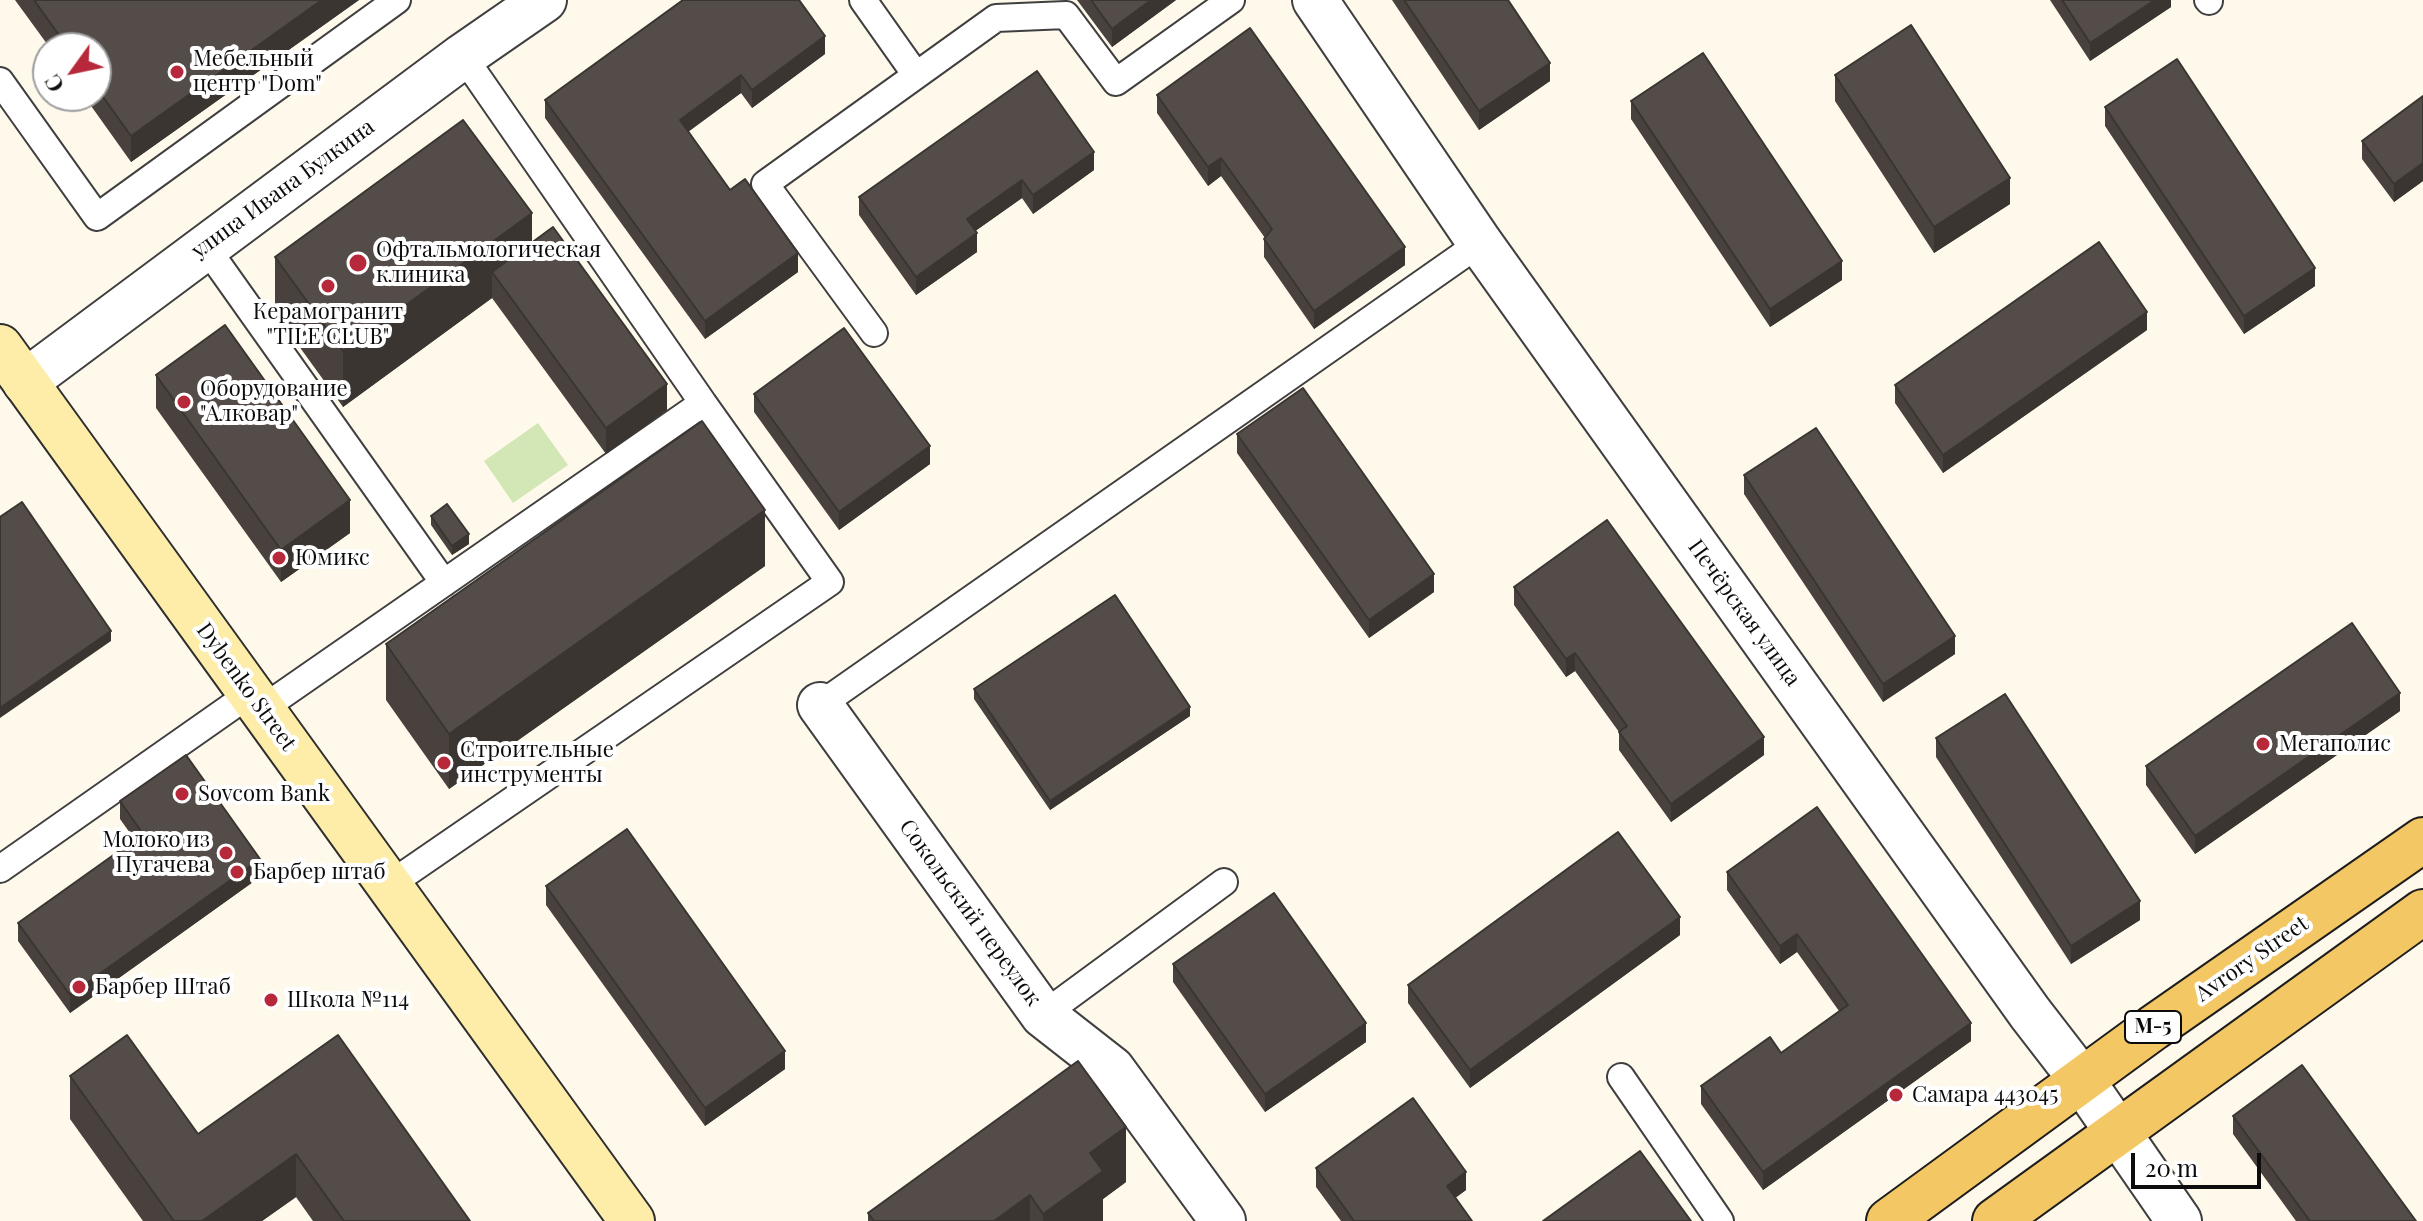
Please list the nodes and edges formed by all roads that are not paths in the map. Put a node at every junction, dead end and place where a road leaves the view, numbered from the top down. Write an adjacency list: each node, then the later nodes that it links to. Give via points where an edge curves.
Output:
1 (397, 0): 8 (lane, via 97,217)
2 (863, 0): 7 (lane)
3 (1231, 0): 7 (lane, via 1116,82 1066,15 996,18)
4 (1315, 0): 9 (street, Печёрская улица)
5 (532, 3): 6 (street, улица Ивана Булкина)
6 (463, 56): 10 (street, улица Ивана Булкина); 14 (lane)
7 (916, 75): 11 (lane, via 765,184)
8 (0, 81)
9 (1480, 243): 17 (lane); 25 (street, Печёрская улица)
10 (205, 246): 13 (street, улица Ивана Булкина); 15 (lane)
11 (874, 333)
12 (0, 347): 13 (main road, Dybenko Street)
13 (25, 382): 16 (main road, Dybenko Street)
14 (703, 403): 15 (lane); 21 (lane, via 830,582)
15 (444, 583): 16 (lane)
16 (256, 701): 19 (lane); 21 (main road, Dybenko Street)
17 (820, 705): 23 (street, Сокольский переулок)
18 (2423, 840): 25 (main road, Avrory Street / М-5)
19 (0, 869)
20 (1224, 882): 23 (lane)
21 (389, 885): 28 (main road, Dybenko Street)
22 (2423, 912): 26 (main road)
23 (1043, 1015): 27 (street, Сокольский переулок)
24 (1621, 1077): 29 (lane)
25 (2081, 1079): 26 (street, Печёрская улица); 30 (main road, Avrory Street / М-5)
26 (2117, 1134): 31 (main road); 32 (street, Печёрская улица)
27 (1214, 1218)
28 (632, 1221)
29 (1720, 1221)
30 (1889, 1221)
31 (1995, 1221)
32 (2179, 1221)

